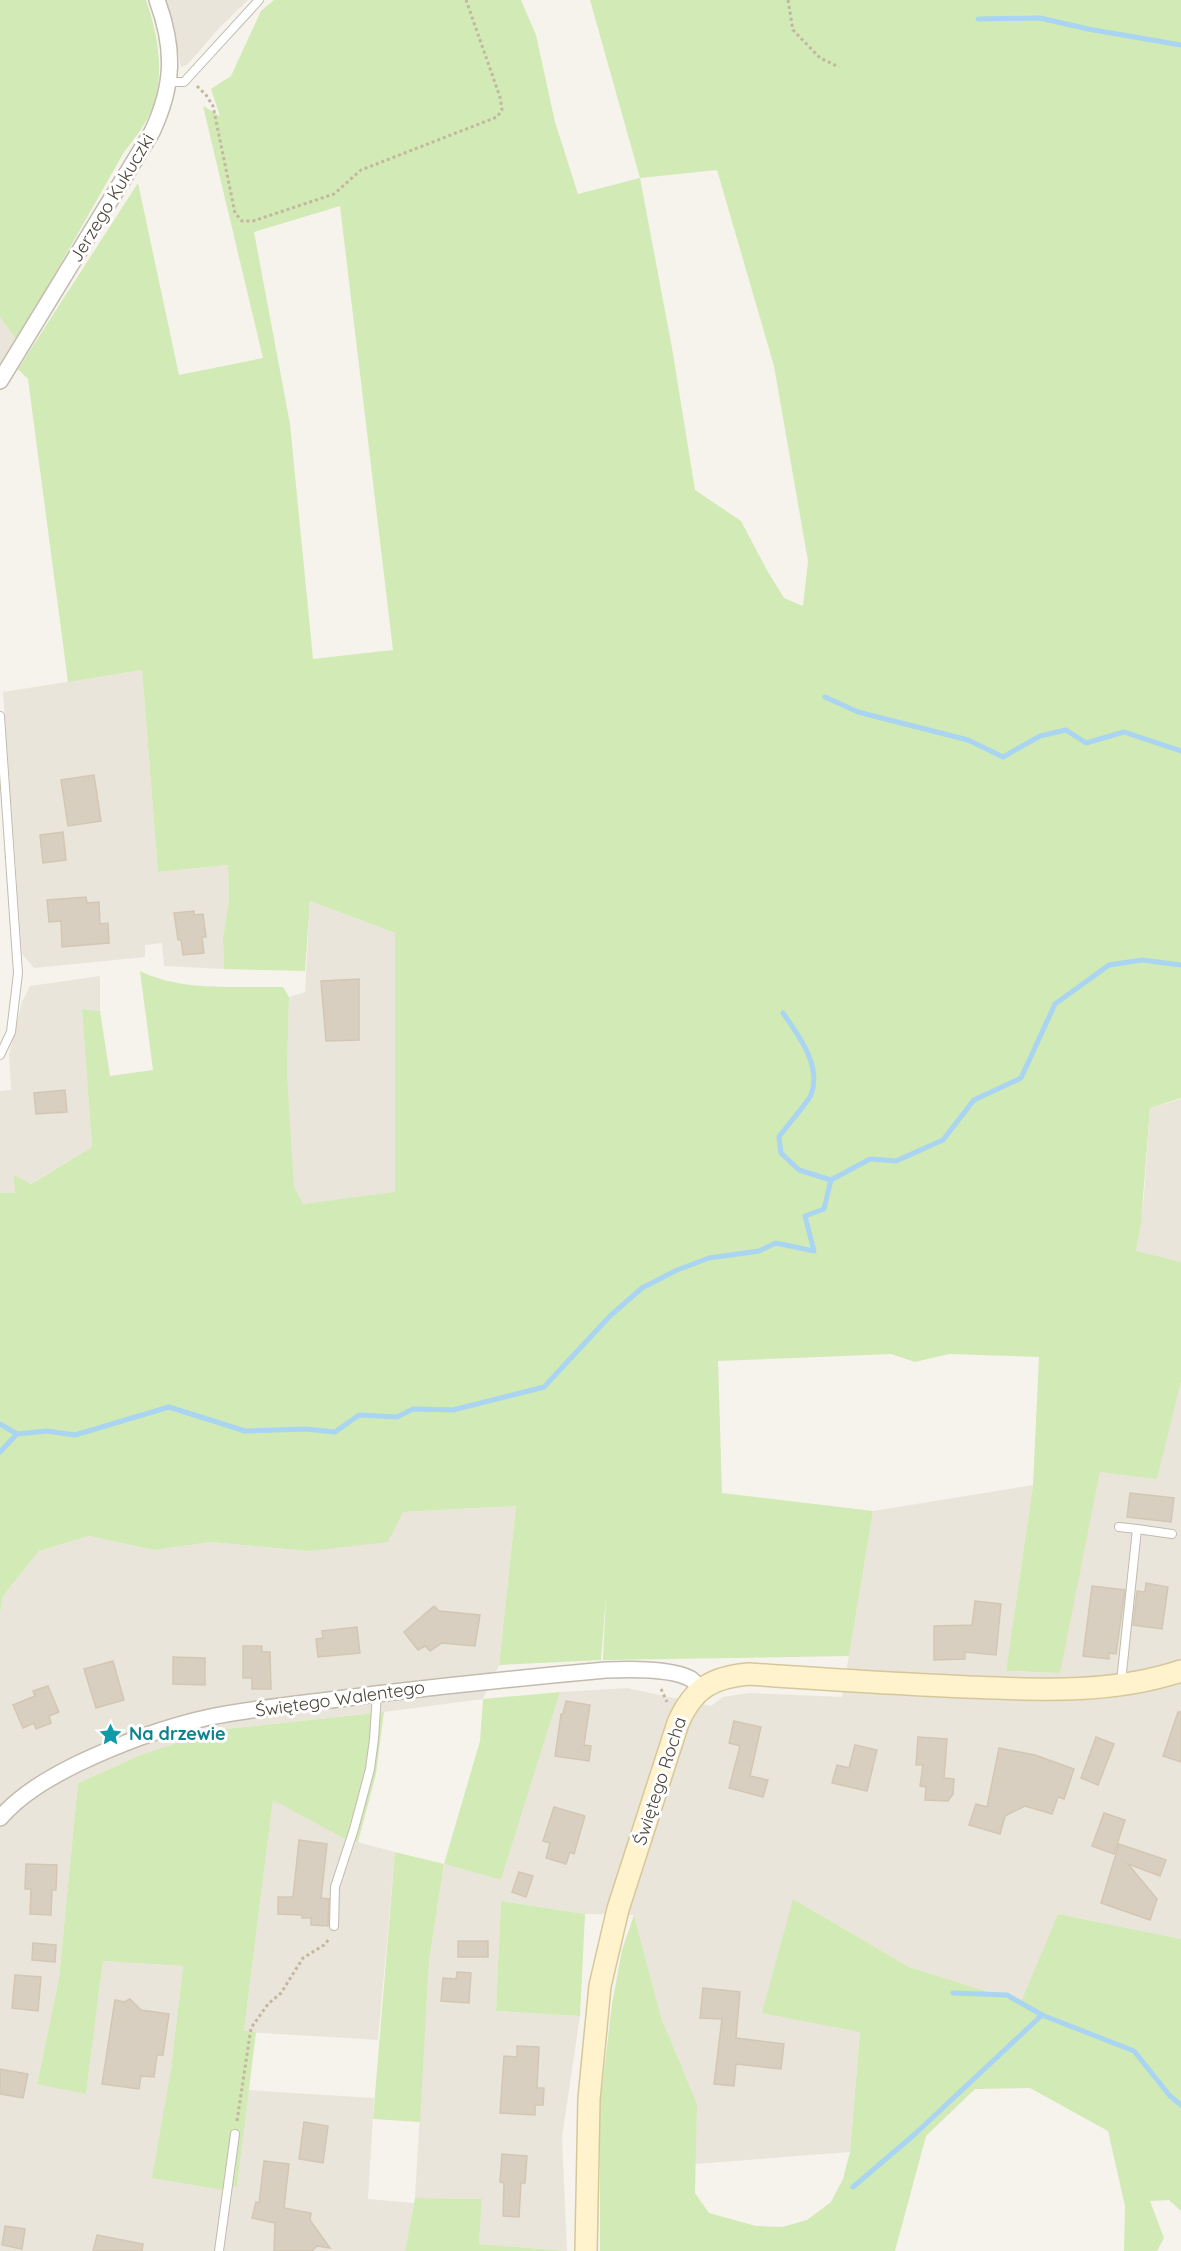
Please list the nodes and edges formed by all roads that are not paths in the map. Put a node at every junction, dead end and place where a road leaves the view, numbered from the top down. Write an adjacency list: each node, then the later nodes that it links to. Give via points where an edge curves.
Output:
1 (157, 0): 3 (street, Jerzego Kukuczki)
2 (259, 0): 3 (lane)
3 (177, 82): 4 (street, Jerzego Kukuczki, via 152,132)
4 (0, 381)
5 (0, 716): 6 (lane, via 18,973 11,1032)
6 (0, 1054)
7 (1119, 1527): 8 (lane)
8 (1137, 1529): 9 (lane); 11 (lane)
9 (1172, 1534)
10 (1181, 1671): 11 (street, Świętego Rocha)
11 (1120, 1687): 12 (street, Świętego Rocha, via 1002,1689 749,1674 719,1679)
12 (702, 1688): 13 (street, Świętego Walentego, via 690,1678 675,1674 623,1670); 18 (street, Świętego Rocha, via 684,1708 678,1723 618,1909 600,1986 589,2099)
13 (377, 1694): 14 (street, Świętego Walentego, via 231,1714 168,1728 66,1770 30,1791); 15 (lane, via 370,1769 335,1887)
14 (0, 1818)
15 (334, 1926)
16 (235, 2134): 17 (lane)
17 (219, 2251)
18 (586, 2251)

